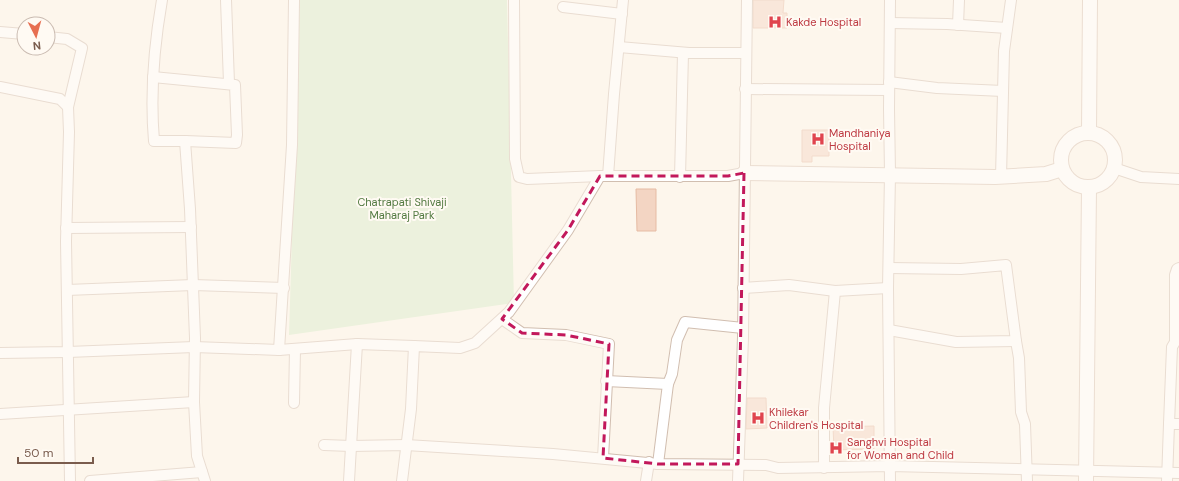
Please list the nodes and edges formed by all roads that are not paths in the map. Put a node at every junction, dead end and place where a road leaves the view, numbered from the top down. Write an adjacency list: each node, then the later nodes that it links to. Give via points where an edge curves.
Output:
1 (162, 0): 22 (street)
2 (226, 0): 23 (street)
3 (294, 0): 45 (street, via 292,145)
4 (514, 0): 35 (street, via 515,159 519,177 528,179)
5 (623, 0): 12 (street)
6 (747, 0): 21 (street)
7 (890, 0): 13 (street)
8 (959, 0): 14 (street)
9 (1011, 0): 15 (street)
10 (1090, 0): 29 (main road)
11 (563, 7): 12 (street)
12 (622, 14): 19 (street)
13 (890, 23): 14 (street); 24 (street)
14 (958, 25): 15 (street)
15 (1007, 28): 27 (street)
16 (0, 32): 17 (street)
17 (16, 33)
18 (56, 38): 28 (street, via 67,39 82,48)
19 (619, 47): 20 (street); 35 (street)
20 (683, 52): 21 (street); 36 (street)
21 (746, 53): 26 (street)
22 (153, 77): 23 (street); 30 (street, via 154,141)
23 (229, 84): 30 (street, via 235,85 236,143)
24 (889, 86): 26 (street); 27 (street); 34 (street)
25 (0, 87): 28 (street, via 60,99)
26 (746, 89): 33 (street)
27 (1003, 91): 37 (street)
28 (68, 107): 41 (street)
29 (1089, 133): 31 (main road, via 1106,139 1112,146 1116,155); 32 (main road, via 1076,136 1066,144 1061,160)
30 (186, 141): 40 (street)
31 (1114, 168): 38 (street, via 1140,177); 39 (main road, via 1106,181)
32 (1062, 169): 37 (main road, via 1046,174); 39 (main road, via 1073,183)
33 (744, 173): 34 (main road); 36 (street); 46 (street)
34 (890, 174): 37 (main road); 42 (street)
35 (604, 176): 36 (street); 50 (street, via 530,286)
36 (680, 177)
37 (1001, 177)
38 (1179, 179)
39 (1089, 188): 79 (main road)
40 (191, 227): 41 (street); 44 (street)
41 (66, 228): 48 (street)
42 (889, 268): 47 (street); 53 (street, via 961,269 1006,265)
43 (1179, 268): 54 (street, via 1175,275)
44 (193, 285): 45 (street); 48 (street); 57 (street)
45 (284, 288): 59 (street)
46 (744, 288): 49 (street, via 789,285); 51 (street)
47 (888, 288): 49 (street); 52 (street)
48 (67, 290): 60 (street)
49 (835, 291): 76 (street, via 824,408)
50 (502, 319): 56 (street, via 475,344 460,348); 62 (street, via 522,333 566,335 609,344)
51 (743, 328): 63 (street, via 685,322); 74 (street)
52 (889, 330): 53 (street, via 956,342); 75 (street)
53 (1016, 341): 77 (street)
54 (1177, 342): 68 (street, via 1172,348)
55 (357, 344): 56 (street); 58 (street); 71 (street)
56 (414, 346): 70 (street, via 411,409)
57 (194, 347): 59 (street); 60 (street); 64 (street)
58 (295, 349): 59 (street); 65 (street)
59 (279, 350)
60 (68, 352): 61 (street); 66 (street)
61 (0, 353)
62 (606, 381): 63 (street); 72 (street)
63 (668, 384): 73 (street)
64 (194, 402): 66 (street); 80 (street, via 197,456)
65 (294, 403)
66 (69, 410): 67 (street); 82 (street)
67 (0, 414)
68 (1174, 424): 81 (street)
69 (324, 445): 71 (street)
70 (406, 445): 71 (street); 72 (street); 85 (street)
71 (351, 446): 84 (street)
72 (603, 458): 73 (street)
73 (654, 463): 74 (street); 86 (street)
74 (738, 464): 76 (street, via 778,468); 87 (street)
75 (890, 466): 76 (street); 77 (street); 88 (street)
76 (824, 468)
77 (1027, 469): 79 (street); 89 (street)
78 (1179, 474): 81 (street)
79 (1086, 475): 81 (street)
80 (203, 476): 83 (street)
81 (1167, 477)
82 (70, 481)
83 (90, 481)
84 (349, 481)
85 (402, 481)
86 (646, 481)
87 (738, 481)
88 (890, 481)
89 (1027, 481)

